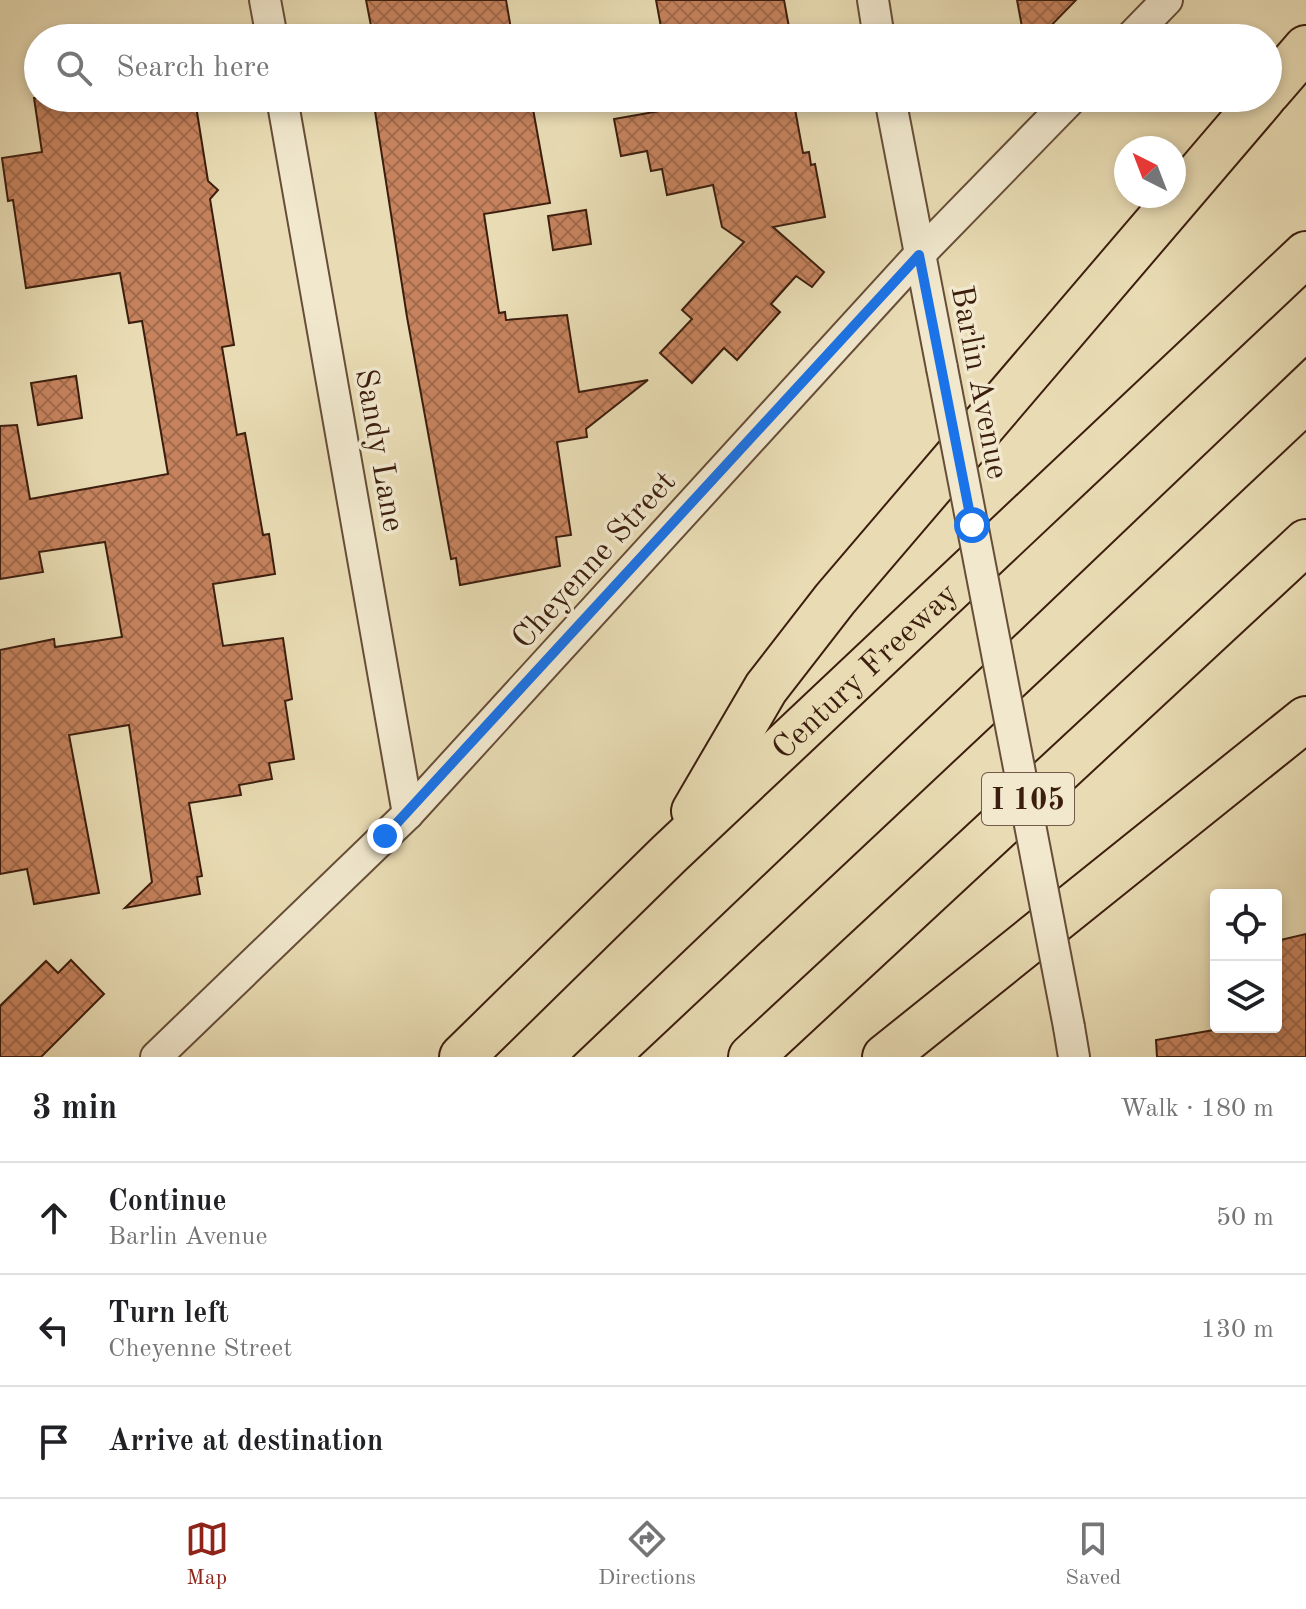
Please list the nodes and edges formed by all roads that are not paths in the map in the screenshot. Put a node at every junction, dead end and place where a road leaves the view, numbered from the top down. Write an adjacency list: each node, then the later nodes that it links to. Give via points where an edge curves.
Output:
1 (265, 0): 4 (street)
2 (873, 0): 5 (street)
3 (1167, 0): 6 (street)
4 (269, 24)
5 (877, 24)
6 (1144, 24)
7 (1306, 48): 8 (highway)
8 (1282, 76)
9 (284, 112): 17 (street, Sandy Lane)
10 (893, 112): 14 (street, Barlin Avenue)
11 (1058, 112): 14 (street, Cheyenne Street)
12 (1251, 112): 18 (highway, via 835,599 766,688)
13 (1306, 254): 18 (highway, Century Freeway)
14 (919, 255): 17 (street, Cheyenne Street); 23 (street, Barlin Avenue, bridge)
15 (1306, 542): 21 (highway, I 105)
16 (1306, 719): 22 (highway)
17 (408, 814): 19 (street, Cheyenne Street)
18 (669, 854): 20 (highway, Century Freeway)
19 (156, 1057)
20 (462, 1057)
21 (751, 1057)
22 (885, 1057)
23 (1074, 1057)

